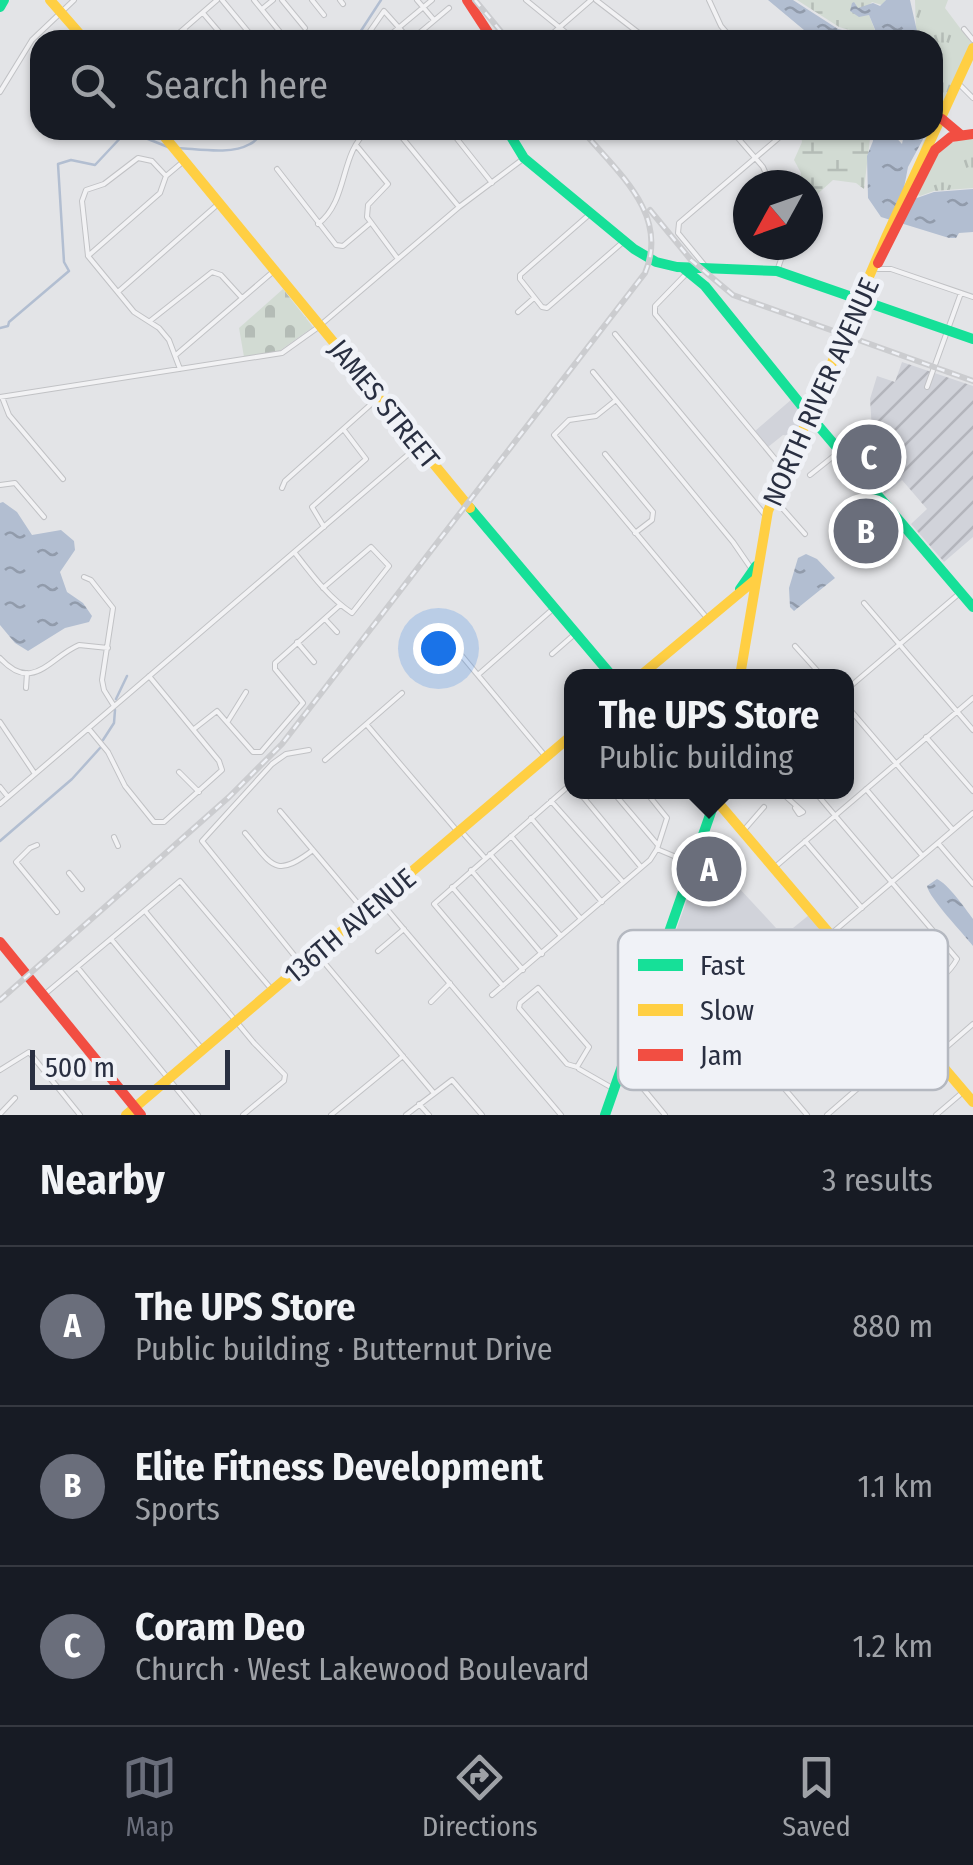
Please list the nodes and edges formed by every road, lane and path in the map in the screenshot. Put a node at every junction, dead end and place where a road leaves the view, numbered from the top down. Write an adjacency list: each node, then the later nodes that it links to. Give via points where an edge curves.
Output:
1 (4, 0): 16 (main road)
2 (50, 0): 20 (main road)
3 (74, 0): 20 (street)
4 (219, 0): 19 (street); 31 (street)
5 (254, 0): 18 (street)
6 (272, 0): 18 (street)
7 (282, 0): 25 (street)
8 (312, 0): 21 (street)
9 (417, 0): 15 (street)
10 (432, 0): 15 (street)
11 (468, 0): 37 (main road)
12 (526, 0): 24 (street)
13 (593, 0): 24 (street); 40 (street)
14 (709, 0): 41 (street)
15 (423, 6): 22 (street); 23 (street)
16 (0, 7)
17 (449, 8): 22 (street)
18 (262, 9): 32 (street)
19 (203, 13): 26 (street); 30 (street)
20 (61, 14): 28 (street); 29 (main road)
21 (324, 15)
22 (434, 20): 36 (street)
23 (398, 27): 33 (street, via 384,11); 34 (street); 35 (street)
24 (560, 27): 38 (street); 39 (street)
25 (305, 28)
26 (184, 29)
27 (964, 29): 42 (street)
28 (43, 30)
29 (76, 30)
30 (217, 30)
31 (247, 30)
32 (275, 30)
33 (371, 30)
34 (395, 30)
35 (401, 30)
36 (422, 30)
37 (486, 30)
38 (556, 30)
39 (563, 30)
40 (634, 30)
41 (724, 30)
42 (973, 40)
43 (30, 43): 46 (street)
44 (973, 48): 45 (main road, NORTH RIVER AVENUE)
45 (958, 83): 47 (street); 48 (main road, NORTH RIVER AVENUE)
46 (0, 92)
47 (973, 98)
48 (943, 116)
49 (943, 120): 50 (main road)
50 (967, 134): 63 (main road, via 940,144)
51 (168, 140): 62 (main road, JAMES STREET)
52 (360, 140): 59 (street)
53 (404, 140): 69 (street)
54 (458, 140): 67 (street)
55 (513, 140): 60 (main road)
56 (739, 140): 61 (street)
57 (776, 140): 61 (street)
58 (933, 140): 63 (main road, NORTH RIVER AVENUE)
59 (356, 145): 71 (street, via 334,209); 72 (street, via 388,184 367,208)
60 (524, 158): 67 (street); 70 (main road)
61 (755, 158): 65 (street); 78 (street, via 677,226)
62 (185, 160): 66 (street); 68 (main road, JAMES STREET)
63 (921, 168): 77 (main road, NORTH RIVER AVENUE)
64 (277, 170): 71 (street)
65 (762, 170)
66 (166, 176): 74 (street, via 160,193); 74 (street, via 152,161 138,158 86,190)
67 (492, 182): 69 (street)
68 (221, 202): 80 (main road, JAMES STREET); 83 (street)
69 (459, 206): 75 (street)
70 (591, 213): 73 (main road); 87 (street, via 520,280)
71 (318, 224): 72 (street, via 339,246)
72 (369, 224): 75 (street)
73 (624, 241): 81 (main road, via 650,260); 87 (street, via 545,309)
74 (87, 254): 83 (street)
75 (398, 258): 91 (street)
76 (781, 260): 82 (street)
77 (878, 264): 79 (street); 79 (street); 88 (main road, NORTH RIVER AVENUE)
78 (706, 267): 81 (main road); 82 (main road)
79 (891, 269): 84 (street)
80 (276, 270): 86 (street); 91 (main road, JAMES STREET)
81 (683, 270): 102 (main road, via 705,286); 107 (street, via 655,314)
82 (778, 271): 88 (main road)
83 (118, 292): 90 (street)
84 (961, 293): 85 (street); 92 (street)
85 (973, 297)
86 (242, 298): 90 (street, via 212,272); 95 (street)
87 (534, 298): 89 (street)
88 (861, 298): 92 (main road); 102 (main road, NORTH RIVER AVENUE)
89 (518, 312)
90 (150, 322): 95 (street)
91 (320, 325): 96 (street, via 282,353); 100 (main road, JAMES STREET)
92 (948, 330): 94 (main road); 98 (street)
93 (615, 334): 113 (street)
94 (973, 339)
95 (177, 354): 96 (street)
96 (180, 370): 99 (street)
97 (593, 372): 101 (street)
98 (927, 386)
99 (1, 397): 109 (street, via 8,415)
100 (378, 398): 103 (street); 104 (main road, JAMES STREET)
101 (616, 400): 116 (street, via 596,416 568,420 554,435); 120 (street)
102 (810, 416): 105 (main road); 107 (main road, NORTH RIVER AVENUE)
103 (344, 430): 111 (street); 115 (street, via 366,459 312,507)
104 (418, 446): 115 (street); 128 (main road, JAMES STREET)
105 (840, 451): 108 (street); 124 (main road)
106 (604, 454): 116 (street, via 653,512)
107 (785, 471): 112 (main road, NORTH RIVER AVENUE)
108 (810, 476)
109 (62, 479)
110 (0, 485): 114 (street, via 15,483)
111 (282, 488)
112 (772, 499): 113 (main road, NORTH RIVER AVENUE); 117 (street)
113 (766, 516): 118 (main road, NORTH RIVER AVENUE)
114 (44, 517)
115 (324, 527): 119 (street)
116 (635, 533): 130 (street)
117 (805, 534)
118 (760, 549): 120 (street, via 752,559); 121 (main road, NORTH RIVER AVENUE)
119 (294, 552): 123 (street); 146 (street)
120 (744, 556): 121 (street)
121 (756, 572): 130 (main road); 143 (main road, NORTH RIVER AVENUE)
122 (84, 577): 137 (street, via 113,608)
123 (323, 588): 126 (street); 126 (street, via 373,547 388,570 354,613)
124 (961, 592): 127 (main road); 135 (street)
125 (864, 603): 135 (street)
126 (340, 605): 129 (street)
127 (973, 606)
128 (554, 608): 132 (main road, JAMES STREET); 147 (street)
129 (325, 618): 131 (street); 134 (street)
130 (708, 618): 142 (main road)
131 (337, 632)
132 (576, 633): 138 (street); 141 (main road, JAMES STREET)
133 (447, 638): 147 (street)
134 (297, 642): 140 (street); 156 (street, via 274,665 302,703 258,754)
135 (900, 644): 148 (street); 154 (street)
136 (796, 646): 144 (street)
137 (108, 648): 145 (street, via 79,644 45,670); 153 (street, via 102,680)
138 (552, 654)
139 (0, 658): 145 (street)
140 (314, 662)
141 (606, 669)
142 (648, 669)
143 (741, 669)
144 (816, 669)
145 (27, 673): 149 (street)
146 (149, 676): 153 (street); 160 (street)
147 (478, 676): 165 (street)
148 (854, 683)
149 (26, 688)
150 (246, 692): 156 (street)
151 (402, 693): 158 (street)
152 (973, 698): 154 (street)
153 (114, 706): 159 (street)
154 (957, 711): 161 (street); 162 (street)
155 (854, 714): 167 (street)
156 (228, 721): 160 (street, via 217,711)
157 (0, 722): 169 (street)
158 (367, 726): 166 (street); 192 (street)
159 (89, 729): 169 (street); 173 (street, via 159,824)
160 (193, 730): 173 (street, via 222,765)
161 (973, 730)
162 (926, 737): 167 (street); 174 (street)
163 (564, 741): 165 (main road, 136TH AVENUE)
164 (310, 750): 235 (street, via 272,764 202,842)
165 (546, 756): 192 (main road, 136TH AVENUE)
166 (326, 760)
167 (896, 763): 172 (street); 191 (street)
168 (179, 772): 173 (street)
169 (35, 774): 175 (street)
170 (0, 788): 175 (street)
171 (564, 789): 183 (street)
172 (866, 789): 189 (street); 204 (street)
173 (199, 792)
174 (973, 792)
175 (8, 797): 184 (street)
176 (584, 799): 207 (street)
177 (619, 799): 201 (street)
178 (651, 799): 201 (street, via 666,818)
179 (712, 799): 206 (main road)
180 (718, 799): 193 (main road)
181 (787, 799): 186 (street)
182 (821, 799): 189 (street)
183 (551, 801): 190 (street); 211 (street)
184 (0, 804)
185 (764, 807): 193 (street)
186 (794, 808)
187 (280, 812): 202 (street)
188 (973, 813): 191 (street)
189 (835, 815): 197 (street); 212 (street)
190 (531, 818): 195 (street); 217 (street)
191 (953, 830): 198 (street)
192 (459, 831): 205 (street); 216 (main road, 136TH AVENUE)
193 (743, 831): 208 (main road)
194 (245, 832): 202 (street, via 282,868)
195 (510, 836): 203 (street); 222 (street)
196 (114, 837): 200 (street)
197 (805, 841): 208 (street); 218 (street)
198 (938, 843): 204 (street); 213 (street)
199 (37, 845): 220 (street, via 16,862)
200 (118, 846)
201 (657, 847): 206 (street); 207 (street)
202 (312, 850): 221 (street)
203 (490, 854): 205 (street); 228 (street)
204 (922, 856): 212 (street)
205 (485, 858): 209 (street)
206 (693, 864): 224 (main road)
207 (642, 866): 211 (street)
208 (774, 868): 225 (main road)
209 (471, 870): 214 (street); 234 (street)
210 (69, 873): 215 (street)
211 (623, 882): 217 (street)
212 (892, 882): 218 (street); 227 (street)
213 (973, 884)
214 (452, 887): 237 (street); 240 (street, via 434,904)
215 (82, 889)
216 (380, 900): 221 (main road, 136TH AVENUE); 223 (street)
217 (602, 902): 222 (street)
218 (862, 908): 226 (street)
219 (145, 910): 229 (street); 241 (street, via 181,881); 245 (street)
220 (58, 912)
221 (366, 912): 233 (main road, 136TH AVENUE)
222 (582, 919): 228 (street)
223 (404, 929): 232 (street); 239 (street)
224 (670, 930)
225 (826, 930)
226 (836, 930)
227 (933, 930)
228 (561, 936): 234 (street)
229 (111, 939): 236 (street); 248 (street)
230 (0, 942): 242 (main road)
231 (948, 948): 238 (street, via 957,962)
232 (378, 952)
233 (317, 953): 235 (main road, 136TH AVENUE); 249 (street)
234 (542, 954): 237 (street)
235 (302, 965): 241 (main road, 136TH AVENUE)
236 (77, 967): 242 (street); 254 (street)
237 (523, 970): 240 (street)
238 (948, 971)
239 (450, 984): 244 (street); 273 (street)
240 (503, 986): 243 (street)
241 (273, 990): 245 (main road, 136TH AVENUE)
242 (43, 995): 264 (main road)
243 (492, 995)
244 (430, 1002)
245 (237, 1021): 248 (main road, 136TH AVENUE); 268 (street, via 285,1075)
246 (973, 1024): 247 (street)
247 (948, 1045)
248 (202, 1050): 254 (main road, 136TH AVENUE)
249 (403, 1056): 260 (street); 269 (street)
250 (578, 1067): 250 (street, via 589,1047 538,988 519,1008 567,1064); 255 (street)
251 (0, 1070): 266 (street, via 29,1052)
252 (948, 1073): 259 (main road)
253 (618, 1076): 255 (main road)
254 (168, 1079): 264 (main road, 136TH AVENUE); 267 (street)
255 (614, 1089): 274 (main road)
256 (644, 1090): 275 (street)
257 (785, 1090): 276 (street)
258 (856, 1090): 277 (street)
259 (964, 1091): 262 (main road); 278 (street)
260 (434, 1092): 263 (street); 272 (street, via 452,1080)
261 (15, 1098): 265 (street)
262 (973, 1102)
263 (420, 1104): 270 (street); 271 (street)
264 (134, 1113)
265 (0, 1114)
266 (80, 1115)
267 (198, 1115)
268 (243, 1115)
269 (332, 1115)
270 (406, 1115)
271 (429, 1115)
272 (482, 1115)
273 (560, 1115)
274 (605, 1115)
275 (665, 1115)
276 (807, 1115)
277 (827, 1115)
278 (936, 1115)

